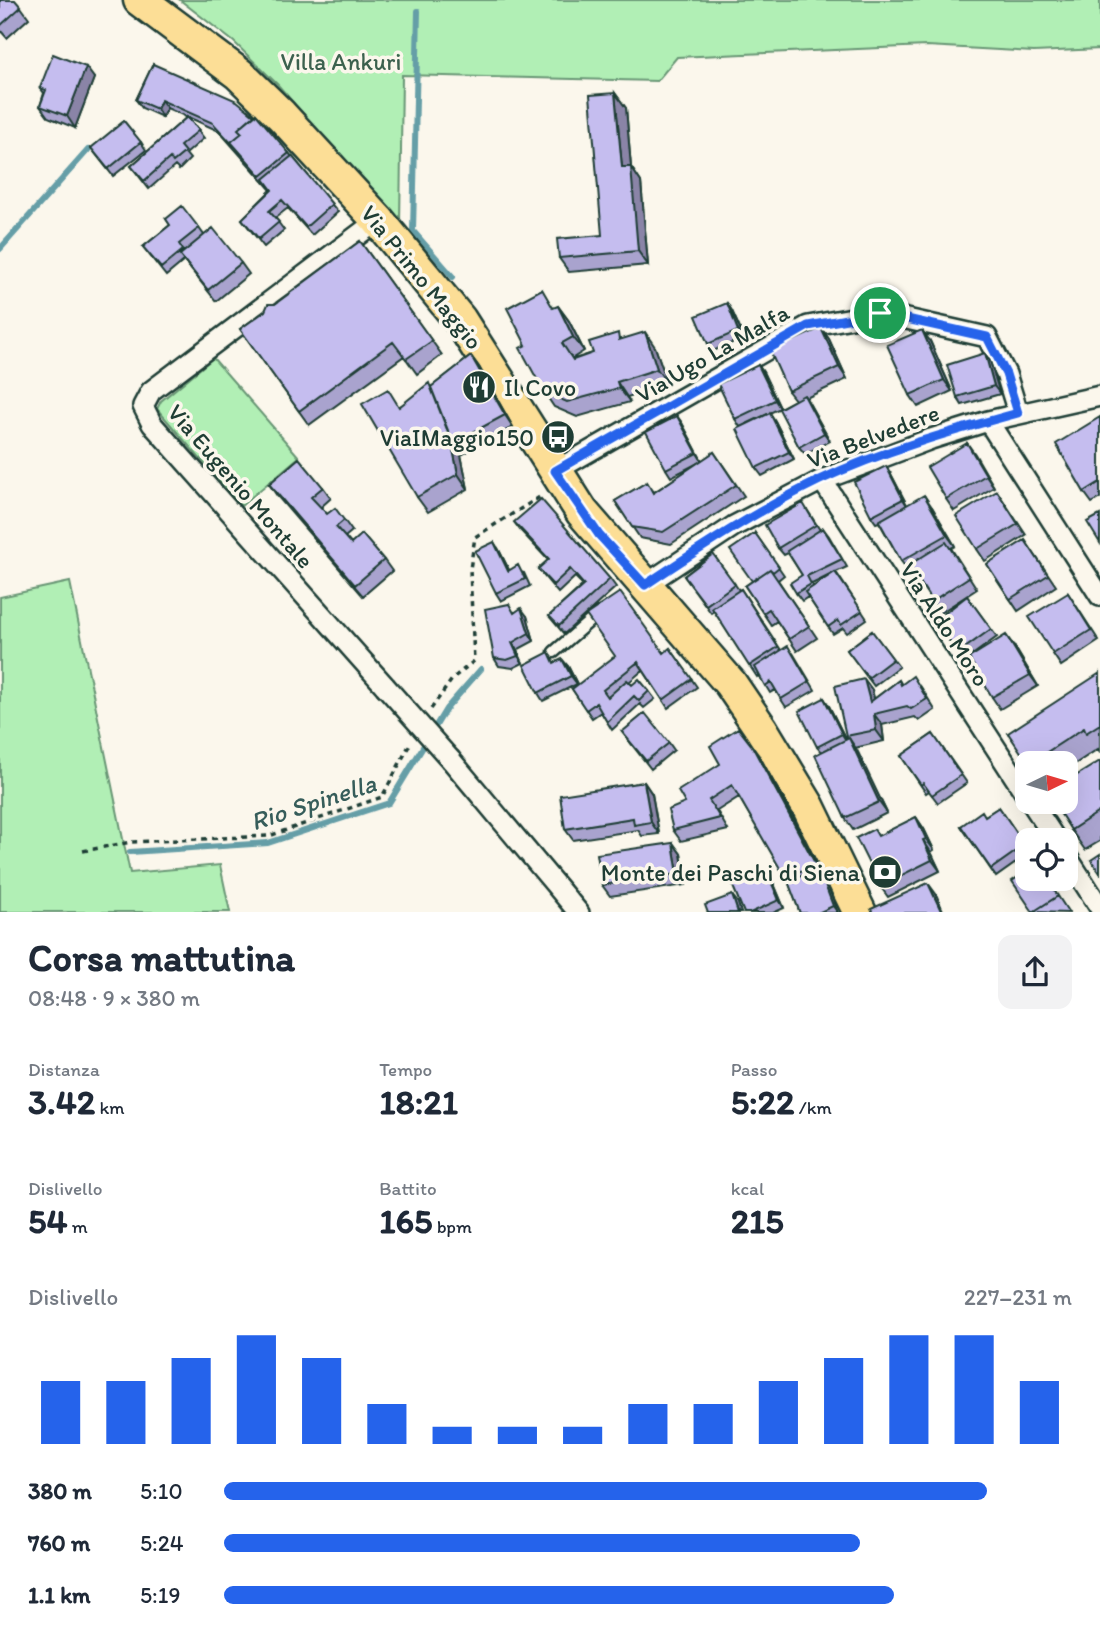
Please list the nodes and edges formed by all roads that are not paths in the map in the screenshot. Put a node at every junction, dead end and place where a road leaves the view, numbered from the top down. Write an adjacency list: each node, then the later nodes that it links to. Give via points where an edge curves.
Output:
1 (140, 0): 2 (main road, Via Primo Maggio, via 239,74)
2 (378, 220): 6 (main road, Via Primo Maggio, via 460,320); 15 (street, Via Eugenio Montale, bridge, via 151,391 142,406 152,424 451,760)
3 (1100, 396): 4 (street, Via Belvedere)
4 (1018, 413): 5 (street, Via Belvedere); 6 (street, Via Ugo La Malfa, via 1006,374 987,337 880,313 808,326)
5 (988, 421): 7 (street, Via Belvedere); 9 (street)
6 (558, 477): 8 (main road, Via Primo Maggio)
7 (822, 480): 8 (street, Via Belvedere); 12 (street, Via Aldo Moro)
8 (638, 583): 16 (main road, Via Primo Maggio, via 730,683 762,730 808,806)
9 (1100, 596)
10 (610, 603): 11 (lane)
11 (554, 652)
12 (1015, 778)
13 (1078, 874): 14 (street)
14 (1100, 908)
15 (579, 912)
16 (860, 912)

